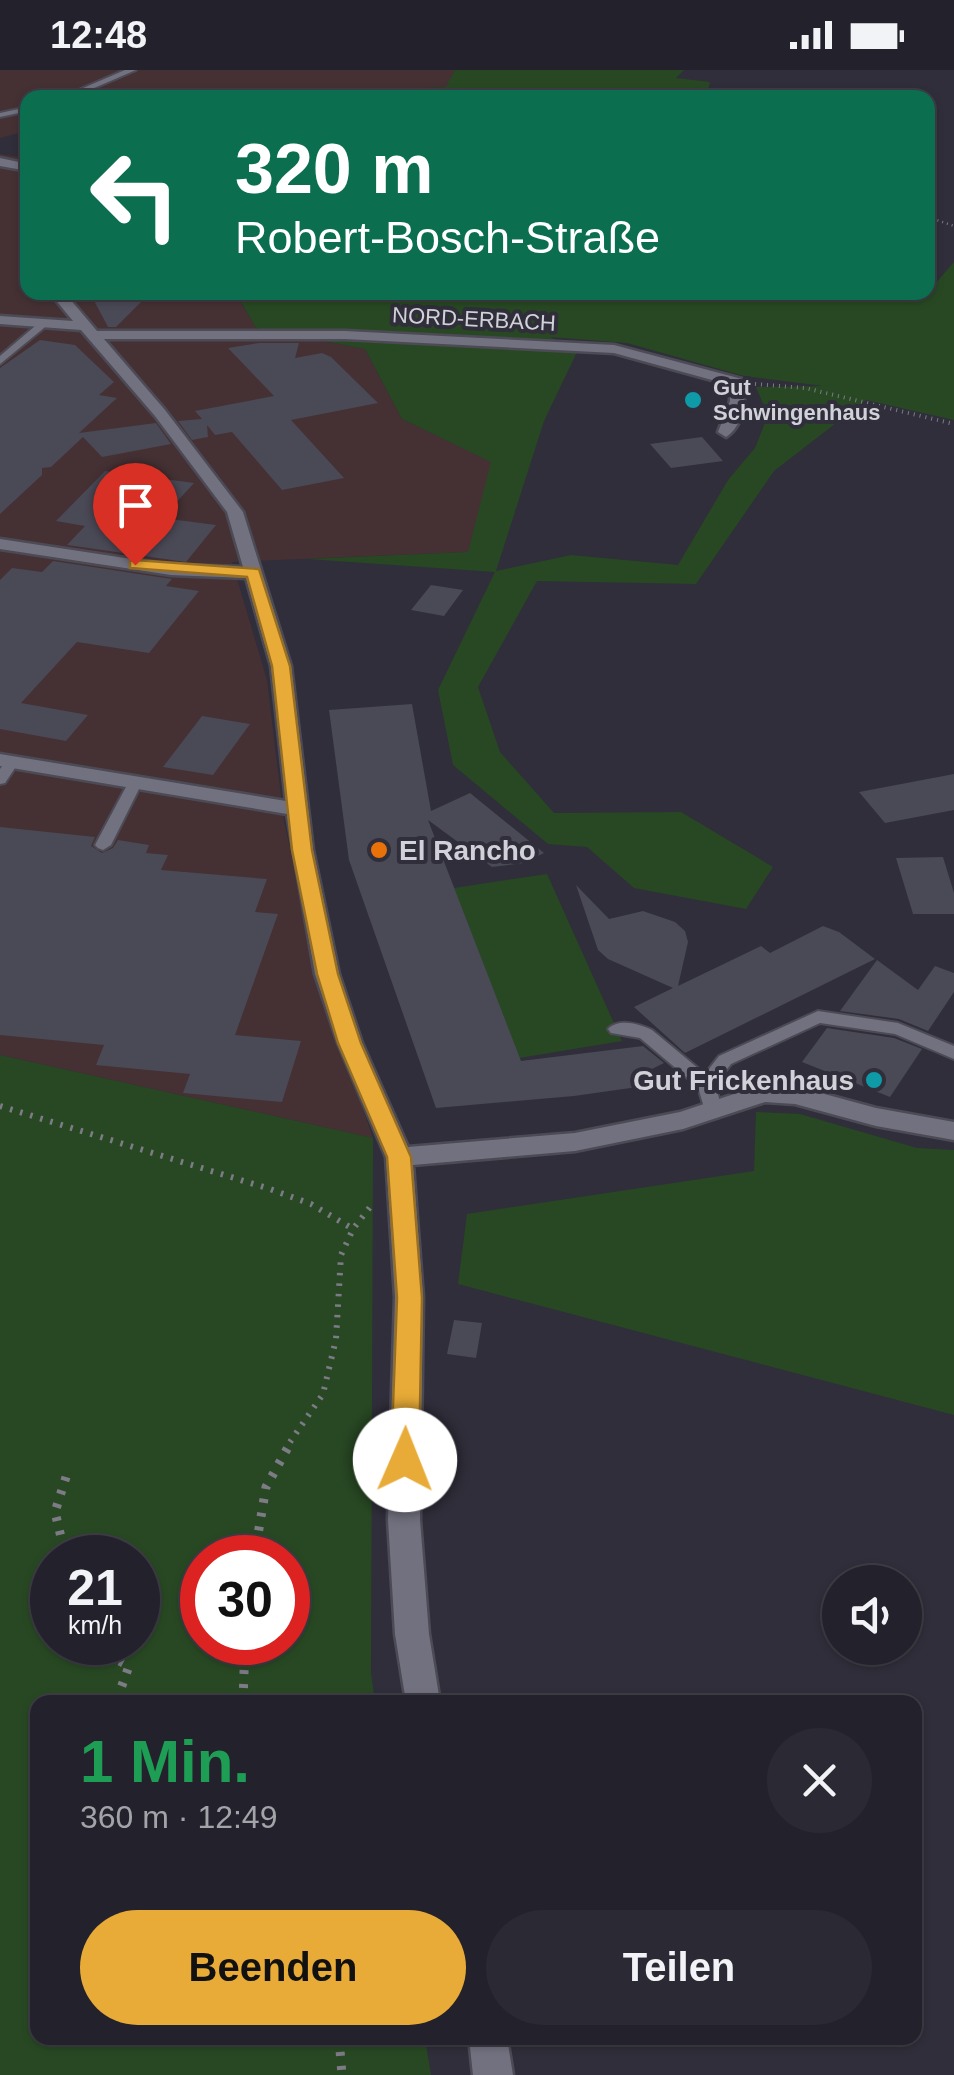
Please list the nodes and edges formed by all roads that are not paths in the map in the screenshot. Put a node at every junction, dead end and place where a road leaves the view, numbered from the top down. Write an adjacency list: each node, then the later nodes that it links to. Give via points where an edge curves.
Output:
1 (132, 70): 2 (lane)
2 (83, 90)
3 (63, 300): 6 (street)
4 (0, 320): 5 (street, NORD-ERBACH)
5 (44, 323): 6 (street, NORD-ERBACH); 7 (lane)
6 (87, 330): 8 (street, NORD-ERBACH, via 614,349 737,382); 10 (street, via 227,499)
7 (0, 361)
8 (726, 432)
9 (0, 544): 10 (street, via 171,570)
10 (254, 573): 13 (street, via 281,666)
11 (4, 767): 12 (street)
12 (134, 786): 13 (street); 14 (lane)
13 (298, 809): 20 (street, via 327,974)
14 (103, 845)
15 (617, 1029): 17 (lane, via 646,1034)
16 (954, 1053): 17 (lane, via 898,1029 818,1016 724,1060)
17 (706, 1084): 18 (lane)
18 (714, 1111): 19 (street, via 764,1092); 20 (street)
19 (954, 1132)
20 (399, 1170): 21 (street, via 410,1298 404,1520)
21 (422, 1695)
22 (489, 2045): 23 (street)
23 (493, 2075)

